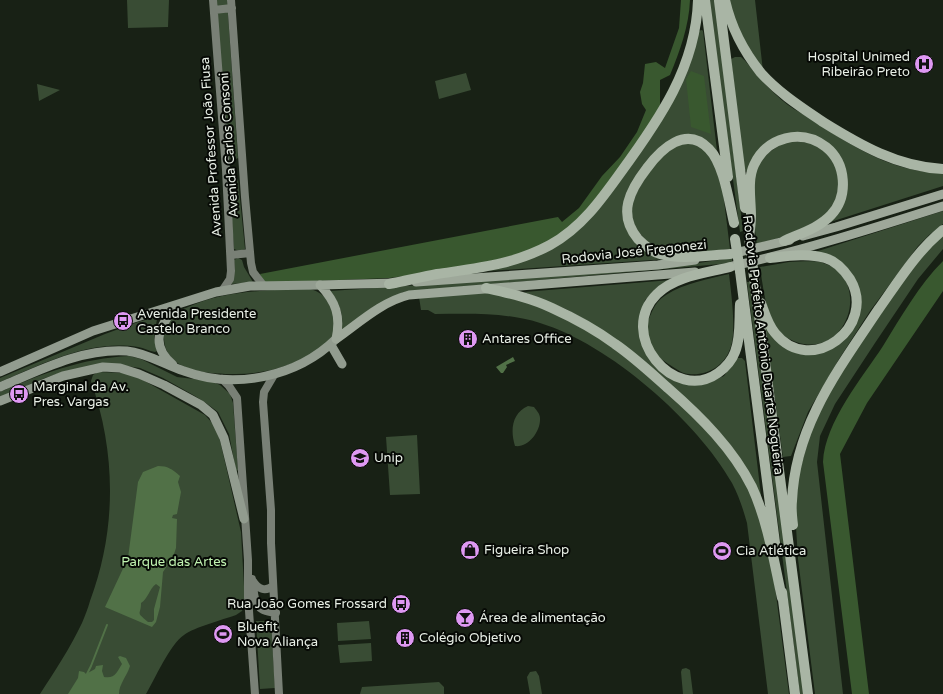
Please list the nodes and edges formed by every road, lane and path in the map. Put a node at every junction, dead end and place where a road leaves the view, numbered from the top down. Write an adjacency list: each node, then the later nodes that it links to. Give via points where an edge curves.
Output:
1 (213, 0): 7 (main road, Avenida Professor João Fiusa)
2 (698, 0): 22 (highway, via 691,45 670,99 646,138 585,218 572,230 551,244 503,264)
3 (705, 0): 11 (highway, Rodovia Prefeito Antônio Duarte Nogueira)
4 (719, 0): 13 (highway, Rodovia Prefeito Antônio Duarte Nogueira)
5 (725, 0): 8 (highway, via 728,15 751,59 761,72 800,107 834,129 887,157 913,166)
6 (231, 4): 7 (main road); 15 (main road, Avenida Carlos Consoni)
7 (214, 10): 17 (main road, Avenida Professor João Fiusa)
8 (943, 169)
9 (943, 194): 14 (highway, Rodovia José Fregonezi)
10 (943, 206): 18 (highway, Rodovia José Fregonezi)
11 (734, 223): 16 (highway, via 718,162 709,149 696,141 680,140 662,150 636,182 628,198 627,214 632,230 641,242 654,251 672,256); 20 (highway, Rodovia Prefeito Antônio Duarte Nogueira, bridge)
12 (943, 230): 40 (highway, via 925,246 905,271 820,399 808,427 797,464 792,501)
13 (749, 237): 14 (highway, via 751,173 756,161 765,149 778,140 805,138 826,147 837,160 843,177 842,195 825,220); 21 (highway, Rodovia Prefeito Antônio Duarte Nogueira, bridge)
14 (784, 241): 16 (highway, Rodovia José Fregonezi)
15 (250, 253): 17 (main road); 23 (main road, Avenida Carlos Consoni, via 253,272)
16 (730, 254): 22 (highway, Rodovia José Fregonezi, via 658,265)
17 (231, 255): 26 (main road, Avenida Professor João Fiusa, via 231,275)
18 (770, 258): 19 (highway, Rodovia José Fregonezi); 21 (highway, via 816,256 830,260 841,268 852,282 856,296 853,319 845,334 832,344 819,349 803,350 788,344 770,325)
19 (730, 267): 20 (highway, via 673,283 651,301 644,316 643,333 648,350 660,364 675,375 692,380 713,376 724,368 734,354 737,345); 25 (highway, Rodovia José Fregonezi, via 692,273)
20 (740, 274): 41 (highway, Rodovia Prefeito Antônio Duarte Nogueira)
21 (753, 274): 40 (highway, Rodovia Prefeito Antônio Duarte Nogueira)
22 (389, 284): 24 (highway, Rodovia José Fregonezi)
23 (263, 285): 24 (main road); 26 (main road)
24 (320, 285): 28 (highway, via 334,304 338,316 339,328)
25 (486, 288): 28 (highway, Rodovia José Fregonezi, via 400,297 383,306); 41 (highway, via 532,300 596,332 616,344 698,415 724,444 753,489 765,524)
26 (222, 291): 27 (main road)
27 (175, 306): 30 (main road, via 163,322 159,338 166,359); 31 (main road, via 93,331)
28 (334, 342): 29 (main road); 32 (main road, via 312,358)
29 (342, 364)
30 (176, 368): 33 (main road); 34 (main road, via 143,354 128,351 110,352 67,359)
31 (0, 372)
32 (274, 374): 33 (main road); 39 (main road, via 264,392 263,402 271,510)
33 (222, 379): 36 (main road, via 236,398)
34 (0, 387)
35 (0, 401): 36 (main road, via 63,376 103,367 120,368 164,385 201,405 213,415 224,438)
36 (244, 519): 37 (main road)
37 (248, 560): 38 (main road); 43 (main road)
38 (253, 581): 39 (main road, via 263,590); 42 (main road, via 259,607)
39 (273, 586): 42 (main road)
40 (796, 591): 46 (highway, Rodovia Prefeito Antônio Duarte Nogueira)
41 (782, 598): 45 (highway, Rodovia Prefeito Antônio Duarte Nogueira)
42 (276, 613): 44 (main road)
43 (254, 694)
44 (279, 694)
45 (795, 694)
46 (808, 694)

